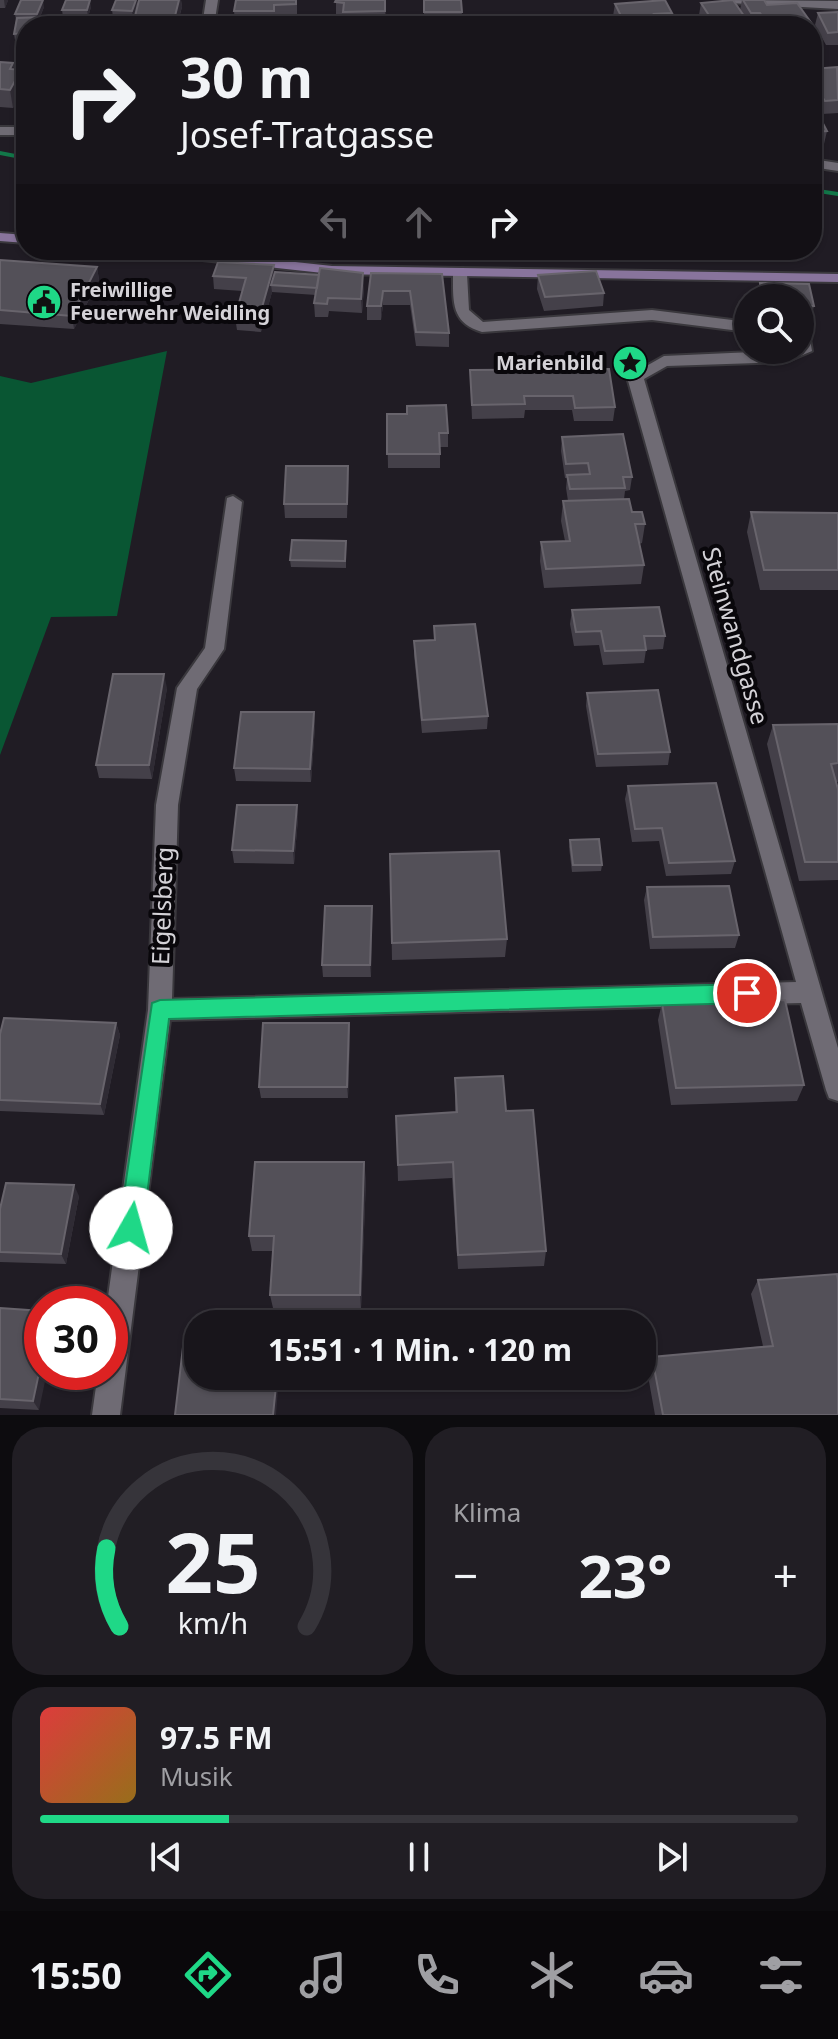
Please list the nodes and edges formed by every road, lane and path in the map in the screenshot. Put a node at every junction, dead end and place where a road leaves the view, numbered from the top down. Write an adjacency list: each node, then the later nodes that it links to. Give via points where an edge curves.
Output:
1 (730, 0): 2 (street)
2 (838, 5)
3 (239, 260): 4 (main road, via 332,270)
4 (460, 274): 5 (main road); 6 (street, via 461,311 482,327 652,315)
5 (838, 278)
6 (734, 325)
7 (734, 359): 9 (street, Steinwandgasse, via 664,361 635,377)
8 (233, 502): 10 (street, Eigelsberg, via 214,649 187,688 167,805)
9 (809, 992): 10 (street); 11 (street, Steinwandgasse)
10 (160, 1010): 12 (street, Eigelsberg)
11 (838, 1090)
12 (106, 1415)

